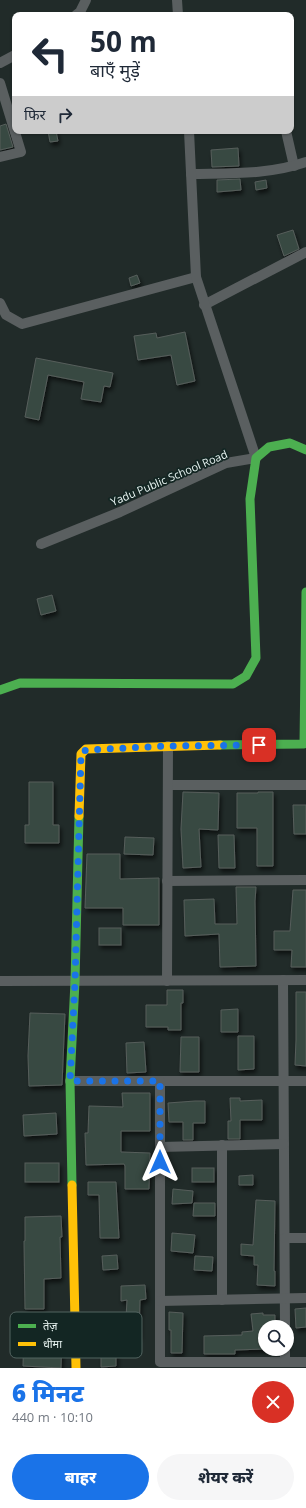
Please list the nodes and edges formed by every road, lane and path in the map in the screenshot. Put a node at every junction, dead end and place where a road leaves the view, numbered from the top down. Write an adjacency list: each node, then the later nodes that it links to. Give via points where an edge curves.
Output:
1 (86, 0): 3 (street)
2 (176, 0): 4 (street)
3 (80, 12)
4 (178, 12)
5 (12, 57): 6 (street)
6 (0, 63)
7 (0, 83): 8 (street)
8 (12, 122)
9 (16, 134): 12 (street, via 21,152)
10 (189, 134): 15 (street)
11 (287, 134): 14 (street)
12 (0, 157)
13 (306, 162): 14 (street)
14 (294, 166): 15 (street, via 275,171)
15 (191, 174): 17 (street)
16 (306, 252): 19 (street)
17 (196, 277): 18 (street, via 22,324 6,315); 19 (street)
18 (0, 303)
19 (204, 305): 21 (street)
20 (306, 450): 21 (street, Yadu Public School Road, via 290,443 269,447)
21 (256, 458): 22 (street, Yadu Public School Road, via 226,463 120,512); 25 (street, via 250,498 256,658 246,676 232,684 20,683)
22 (41, 544)
23 (306, 592): 24 (street)
24 (306, 616): 26 (street, via 304,744)
25 (0, 690)
26 (168, 746): 28 (street); 35 (street, via 86,750 81,754)
27 (306, 785): 28 (street)
28 (168, 786): 30 (street)
29 (306, 880): 30 (street)
30 (167, 881): 31 (street)
31 (167, 980): 32 (street); 35 (street)
32 (283, 980): 33 (street); 38 (street)
33 (306, 980)
34 (0, 981): 35 (street)
35 (75, 982): 36 (street)
36 (70, 1081): 37 (street); 49 (street)
37 (160, 1081): 38 (street); 42 (street)
38 (284, 1081): 39 (street); 40 (street)
39 (306, 1081)
40 (284, 1144): 41 (street); 43 (street)
41 (222, 1145): 42 (street); 47 (street)
42 (160, 1146): 48 (street)
43 (284, 1238): 44 (street); 46 (street)
44 (306, 1238)
45 (306, 1298): 46 (street)
46 (285, 1299): 47 (street); 50 (street)
47 (222, 1300): 48 (street)
48 (160, 1301): 53 (street, via 160,1362)
49 (75, 1312)
50 (285, 1320)
51 (285, 1356): 53 (street)
52 (76, 1358): 55 (street)
53 (285, 1362): 54 (street)
54 (306, 1362)
55 (76, 1368)

